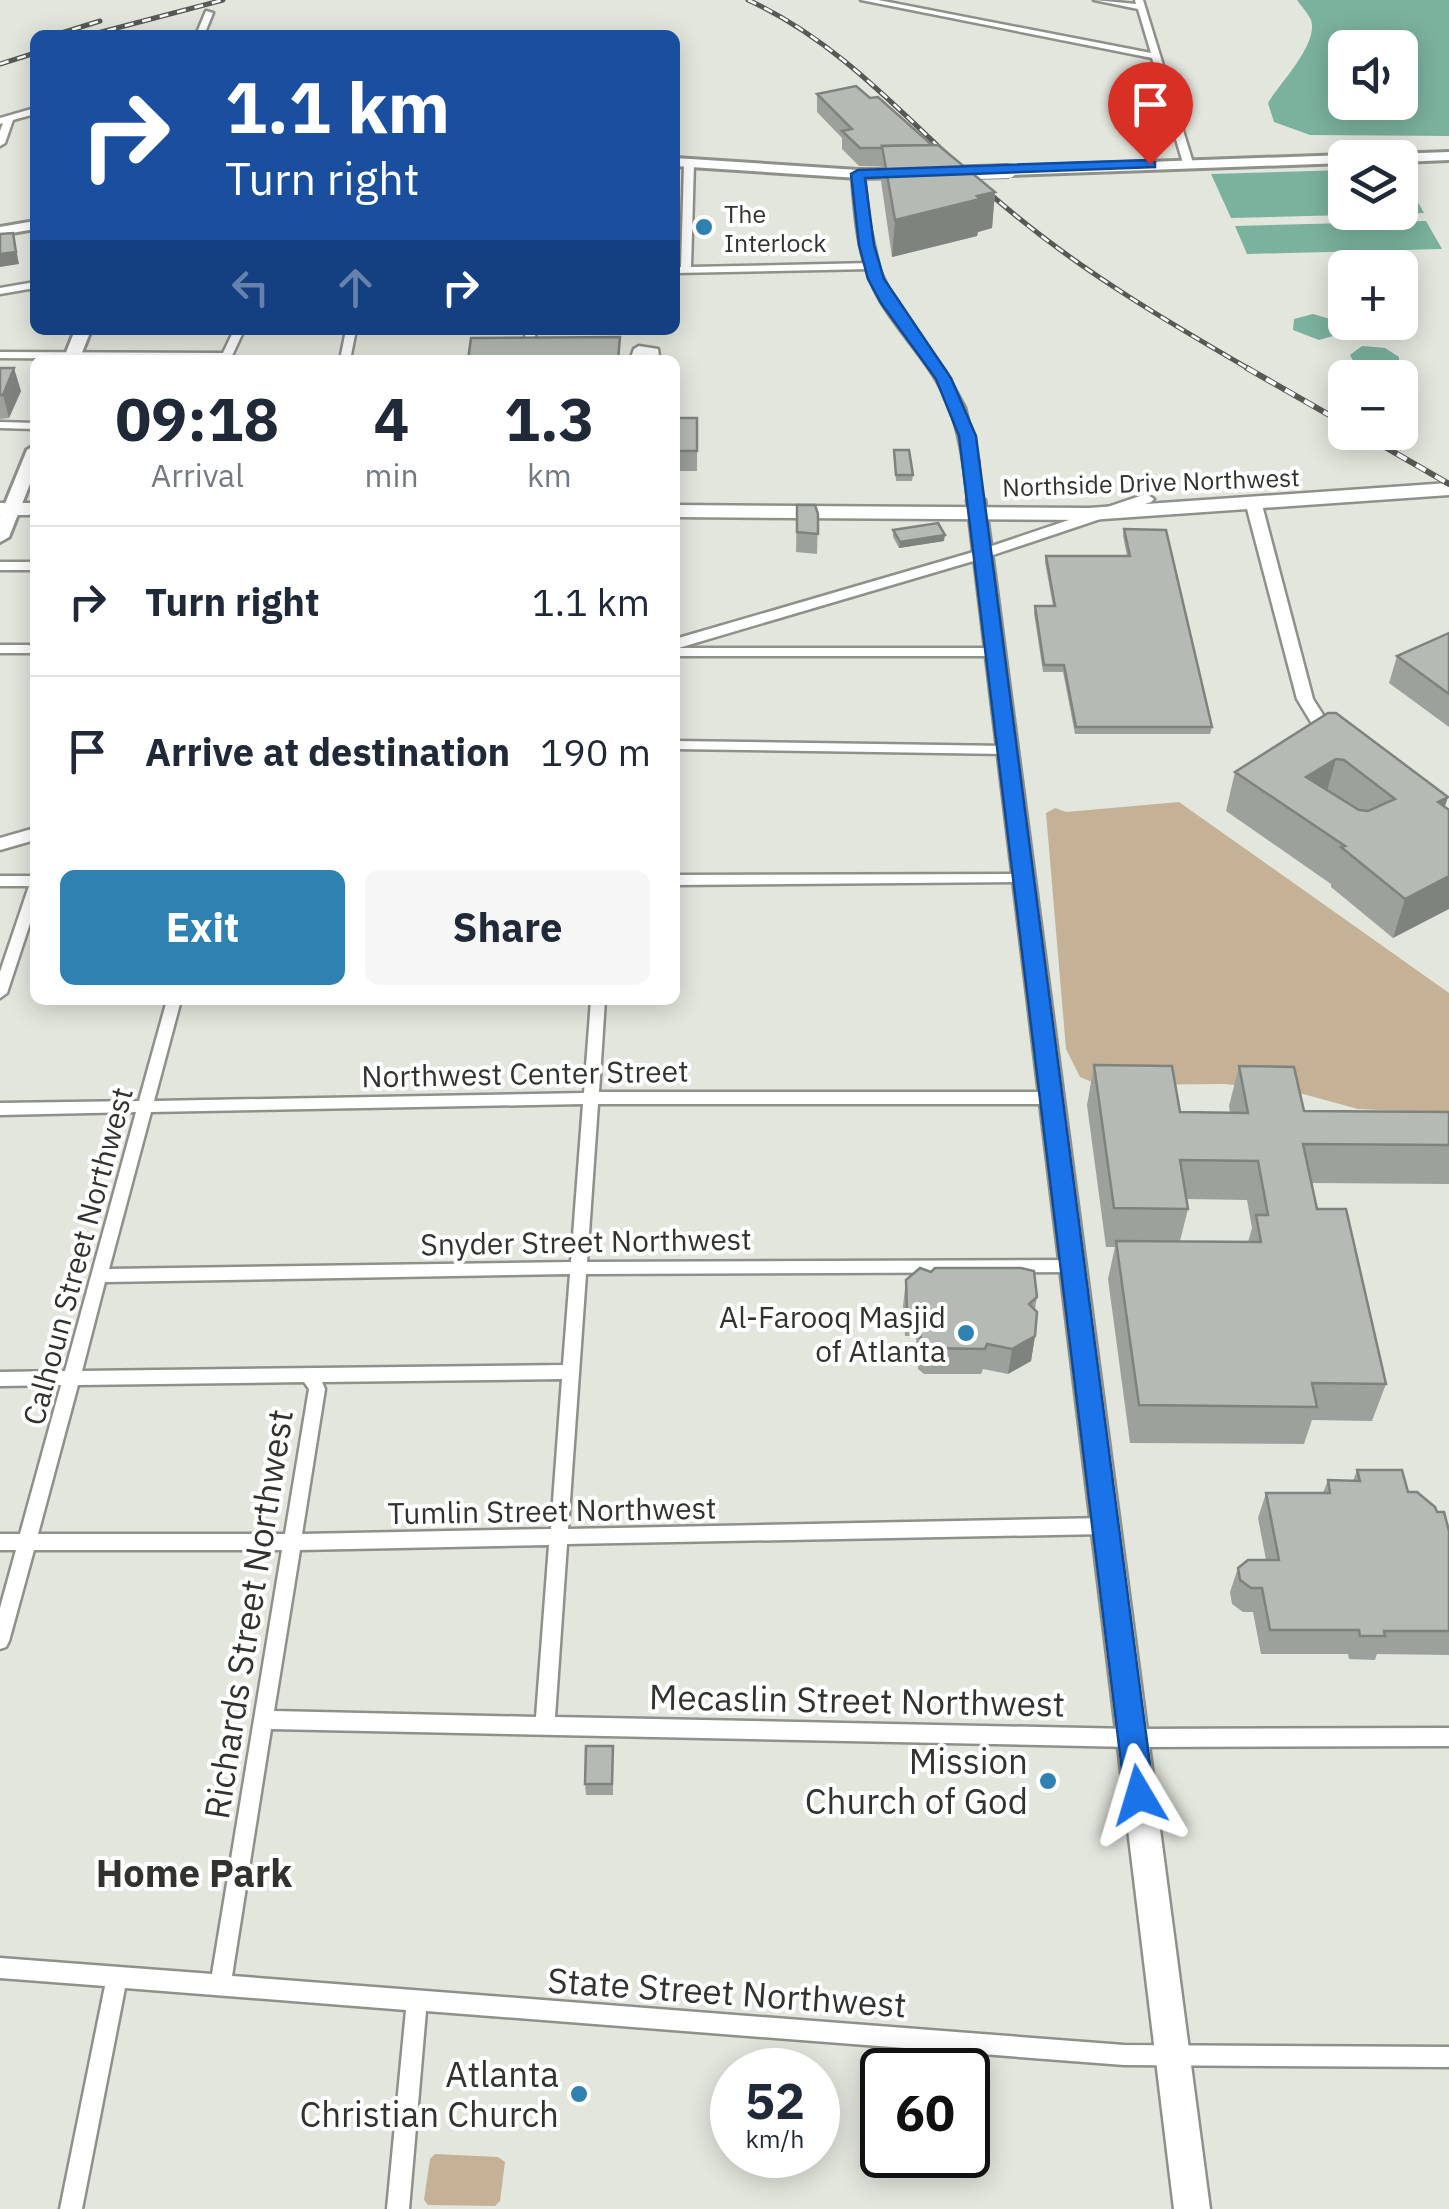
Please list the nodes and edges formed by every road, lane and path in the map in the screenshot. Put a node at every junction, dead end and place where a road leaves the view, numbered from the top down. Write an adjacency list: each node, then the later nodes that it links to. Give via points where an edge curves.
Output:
1 (865, 0): 6 (street)
2 (1098, 0): 3 (street)
3 (1140, 4): 6 (street)
4 (210, 13): 5 (street)
5 (202, 30)
6 (1155, 56): 14 (street)
7 (30, 112): 8 (street)
8 (4, 120): 9 (street)
9 (0, 143)
10 (1449, 156): 11 (main road)
11 (1418, 157)
12 (1328, 159): 14 (main road)
13 (682, 163): 15 (main road); 19 (street)
14 (1188, 163): 15 (main road, bridge)
15 (858, 174): 18 (street)
16 (30, 226): 17 (main road)
17 (0, 231)
18 (871, 266): 19 (street); 32 (street, via 888,303 953,396 967,436)
19 (680, 269)
20 (30, 285): 21 (street)
21 (0, 291)
22 (0, 355): 23 (street)
23 (30, 356)
24 (0, 426): 25 (street)
25 (30, 426)
26 (30, 462): 30 (main road)
27 (1449, 486): 28 (main road, Northside Drive Northwest); 31 (main road, Northside Drive Northwest)
28 (1146, 499): 32 (main road, Northside Drive Northwest); 35 (street)
29 (680, 500): 32 (main road, Northside Drive Northwest)
30 (12, 503): 36 (main road)
31 (1254, 505): 33 (main road, Northside Drive Northwest); 48 (street, via 1305,699 1326,733)
32 (977, 507): 34 (main road, Northside Drive Northwest); 35 (main road, Northside Drive Northwest); 38 (main road)
33 (1166, 510): 35 (main road, Northside Drive Northwest); 37 (street)
34 (680, 511)
35 (1111, 513): 37 (street)
36 (0, 538)
37 (1022, 541): 38 (street)
38 (982, 554): 41 (street); 45 (main road)
39 (0, 566): 40 (street)
40 (30, 566)
41 (680, 643)
42 (0, 649): 43 (street)
43 (30, 649)
44 (680, 652): 45 (street)
45 (994, 652): 47 (main road)
46 (680, 745): 47 (street)
47 (1006, 750): 51 (main road)
48 (1357, 756)
49 (30, 835): 50 (street)
50 (0, 844)
51 (1022, 879): 52 (street); 60 (main road)
52 (680, 880)
53 (0, 881): 54 (street)
54 (30, 884)
55 (30, 900): 56 (street)
56 (0, 993)
57 (173, 1005): 61 (street, Calhoun Street Northwest)
58 (598, 1005): 59 (street)
59 (592, 1098): 60 (street, Northwest Center Street); 61 (street, Northwest Center Street); 64 (street)
60 (1050, 1098): 63 (main road)
61 (146, 1107): 62 (street, Northwest Center Street); 65 (street, Calhoun Street Northwest)
62 (0, 1109)
63 (1072, 1266): 64 (street, Snyder Street Northwest); 70 (main road)
64 (578, 1268): 65 (street, Snyder Street Northwest); 66 (street)
65 (101, 1276): 68 (street, Calhoun Street Northwest)
66 (571, 1372): 67 (street); 71 (street)
67 (308, 1375): 68 (street); 74 (street, Richards Street Northwest, via 318,1389)
68 (74, 1378): 69 (street); 73 (street, Calhoun Street Northwest)
69 (0, 1379)
70 (1105, 1526): 71 (street, Tumlin Street Northwest); 79 (main road)
71 (559, 1537): 74 (street, Tumlin Street Northwest); 77 (street)
72 (0, 1542): 73 (street, Tumlin Street Northwest)
73 (26, 1542): 74 (street, Tumlin Street Northwest); 75 (street, Calhoun Street Northwest)
74 (294, 1542): 76 (street, Richards Street Northwest)
75 (0, 1641)
76 (264, 1720): 77 (street, Mecaslin Street Northwest); 82 (street, Richards Street Northwest)
77 (545, 1726): 79 (street, Mecaslin Street Northwest)
78 (1449, 1737): 79 (street, Mecaslin Street Northwest)
79 (1132, 1738): 84 (main road)
80 (0, 1968): 81 (street, State Street Northwest)
81 (117, 1977): 82 (street, State Street Northwest); 86 (street)
82 (220, 1985): 83 (street, State Street Northwest)
83 (417, 2000): 84 (street, State Street Northwest); 87 (street)
84 (1172, 2056): 85 (street, State Street Northwest); 88 (main road)
85 (1449, 2057)
86 (71, 2209)
87 (398, 2209)
88 (1192, 2209)

